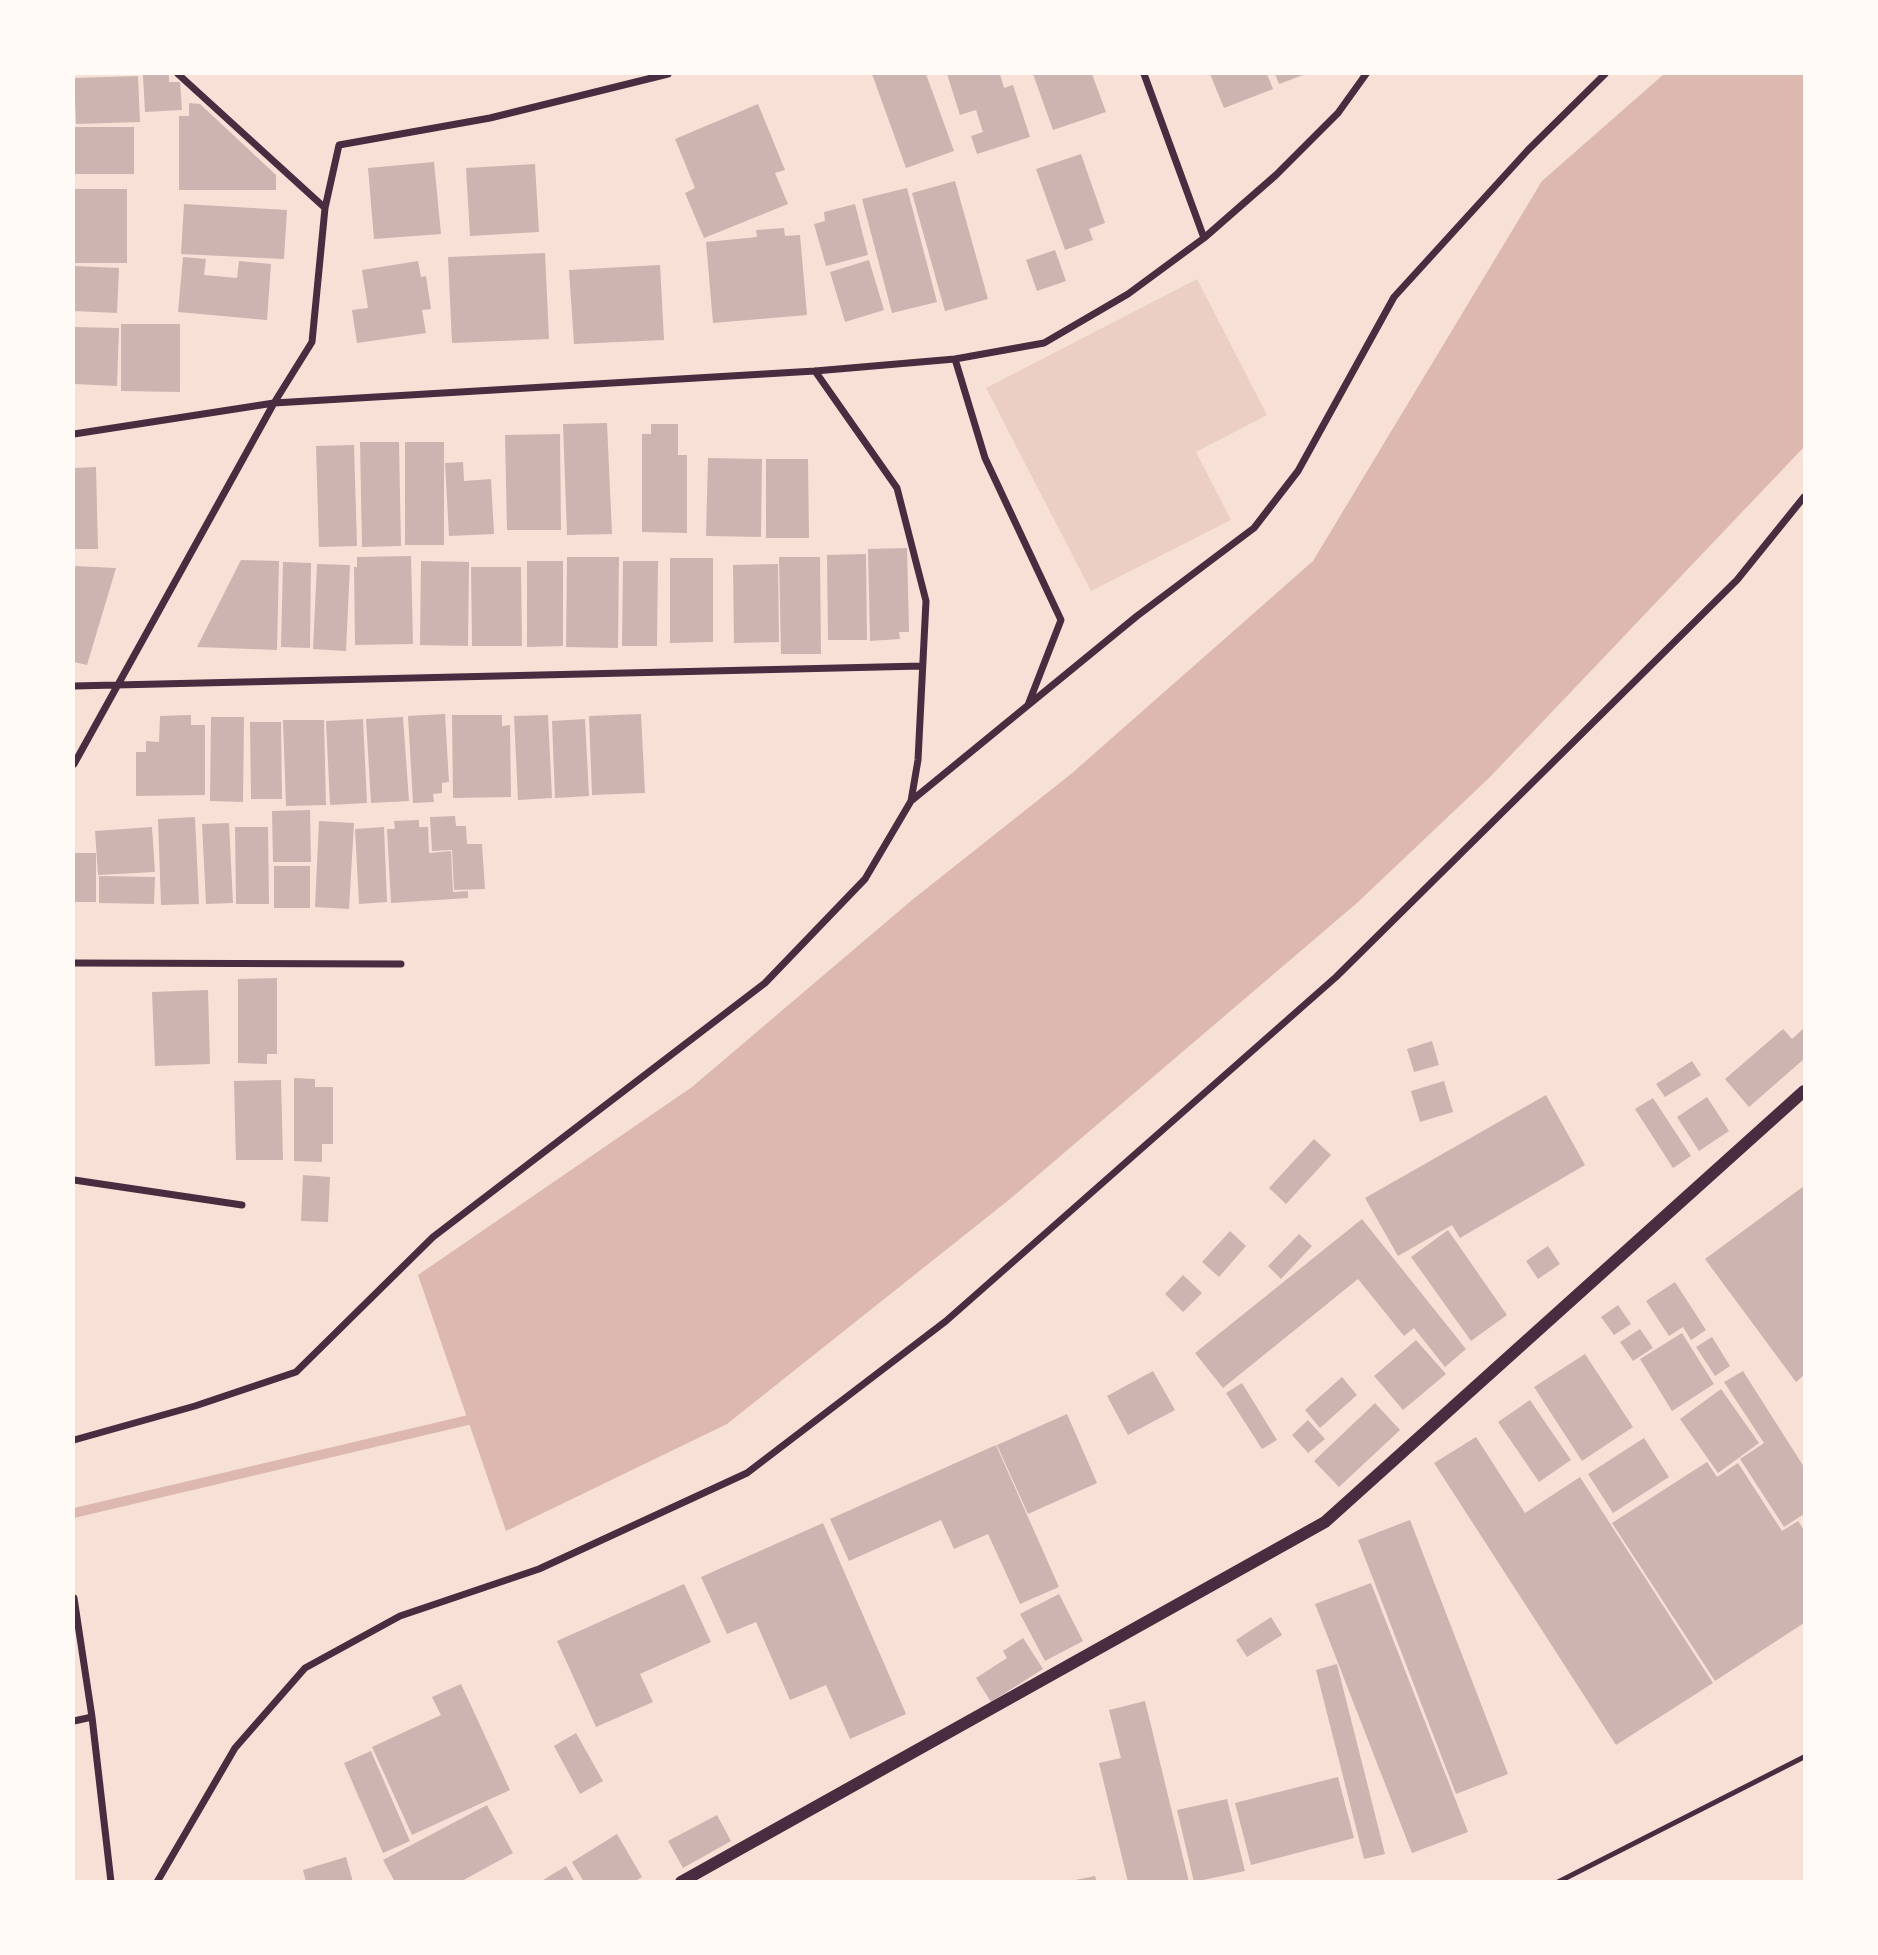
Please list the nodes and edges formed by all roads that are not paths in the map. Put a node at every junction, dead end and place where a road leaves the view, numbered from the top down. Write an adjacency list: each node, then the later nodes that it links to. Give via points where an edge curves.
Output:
1 (178, 74): 6 (street)
2 (668, 74): 6 (street, via 490,118 339,145)
3 (1144, 74): 7 (street)
4 (1366, 74): 7 (street, via 1329,121 1276,175)
5 (1605, 74): 16 (street, via 1528,150 1394,297 1298,471 1255,528 1137,616)
6 (325, 208): 10 (street, via 312,342)
7 (1204, 238): 8 (street, via 1128,293 1044,343)
8 (955, 359): 9 (street); 16 (street, via 985,458 1061,620)
9 (815, 371): 10 (street); 13 (street, via 897,488 926,601)
10 (274, 403): 11 (street); 15 (street)
11 (74, 434)
12 (1804, 497): 30 (street, via 1737,580 1336,977 946,1321 747,1473 539,1569 400,1616 304,1668 235,1748)
13 (922, 666): 15 (street); 18 (street, via 918,760)
14 (74, 687): 15 (street)
15 (116, 687): 17 (street)
16 (1028, 706): 18 (street)
17 (74, 764)
18 (911, 801): 24 (street, via 865,879 765,984 433,1237 296,1371)
19 (74, 963): 20 (street)
20 (401, 964)
21 (1804, 1091): 31 (street, via 1325,1522)
22 (74, 1180): 23 (street)
23 (243, 1205)
24 (74, 1440)
25 (74, 1598): 26 (street)
26 (92, 1717): 27 (street); 29 (street)
27 (74, 1721)
28 (1804, 1756): 32 (lane)
29 (111, 1881)
30 (157, 1881)
31 (681, 1881)
32 (1558, 1881)

